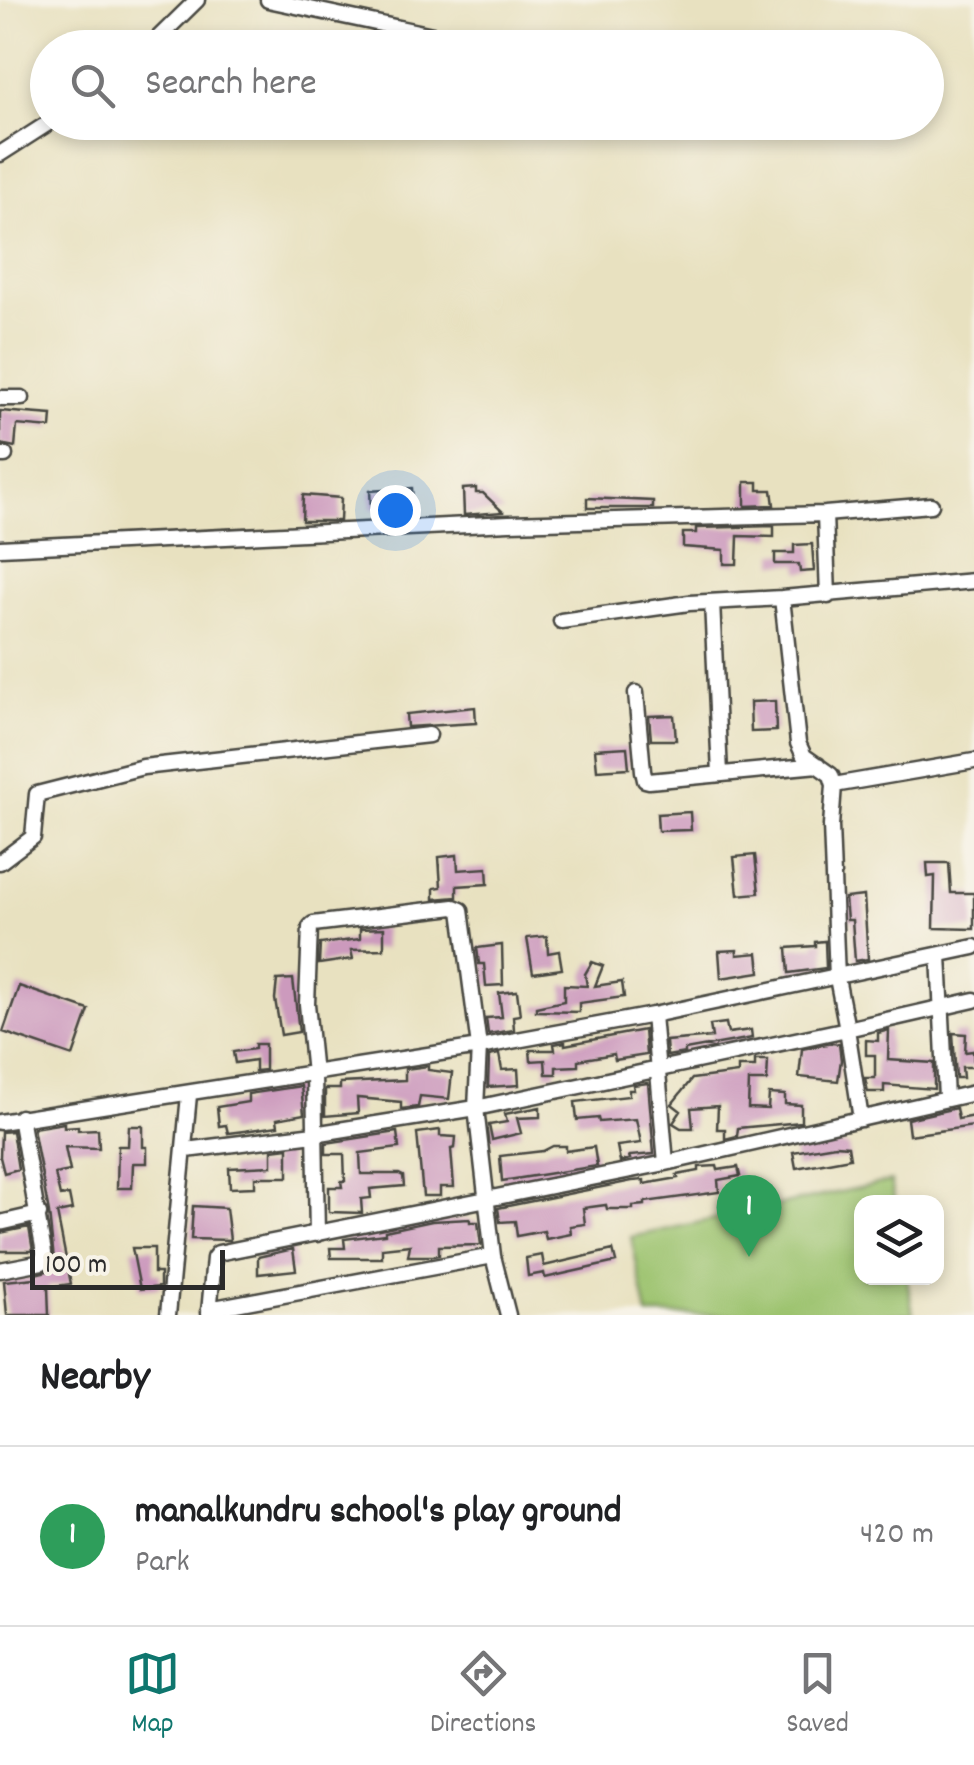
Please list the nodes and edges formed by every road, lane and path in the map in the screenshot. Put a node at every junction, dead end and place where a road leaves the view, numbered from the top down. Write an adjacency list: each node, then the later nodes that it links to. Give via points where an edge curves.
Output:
1 (197, 0): 3 (street)
2 (268, 0): 4 (street)
3 (166, 30)
4 (409, 30)
5 (30, 135): 6 (street)
6 (0, 154)
7 (0, 398): 8 (street)
8 (22, 398)
9 (931, 506): 10 (street)
10 (825, 514): 11 (street); 13 (street)
11 (0, 548)
12 (974, 581): 13 (street)
13 (828, 596): 14 (street)
14 (782, 598): 15 (street); 20 (street, via 798,744)
15 (712, 602): 16 (street); 21 (street)
16 (560, 621)
17 (636, 694): 21 (street, via 644,780)
18 (430, 735): 23 (street, via 143,767 37,794 33,837)
19 (974, 761): 22 (street)
20 (818, 765): 21 (street); 22 (street)
21 (720, 774)
22 (834, 785): 26 (street)
23 (0, 862)
24 (974, 947): 25 (street)
25 (940, 955): 26 (street); 28 (street)
26 (837, 978): 29 (street); 30 (street)
27 (974, 1000): 28 (street)
28 (942, 1008): 30 (street); 36 (street)
29 (654, 1015): 31 (street); 32 (street)
30 (847, 1029): 32 (street); 39 (street)
31 (479, 1047): 33 (street); 33 (street, via 461,910 447,906 313,924 307,1004); 37 (street)
32 (658, 1070): 37 (street); 43 (street)
33 (314, 1074): 35 (street); 41 (street)
34 (974, 1093): 36 (street)
35 (189, 1095): 38 (street); 42 (street)
36 (946, 1098): 39 (street)
37 (476, 1108): 41 (street); 44 (street)
38 (20, 1118): 40 (street); 45 (street)
39 (861, 1119): 43 (street)
40 (0, 1122)
41 (314, 1134): 42 (street); 47 (street)
42 (186, 1150): 51 (street)
43 (666, 1163): 44 (street)
44 (488, 1200): 47 (street); 48 (street)
45 (38, 1214): 46 (street); 49 (street, via 42,1262)
46 (0, 1223)
47 (317, 1234): 50 (street, via 218,1253)
48 (493, 1256): 50 (street); 52 (street)
49 (0, 1270)
50 (209, 1312)
51 (168, 1315)
52 (508, 1315)

